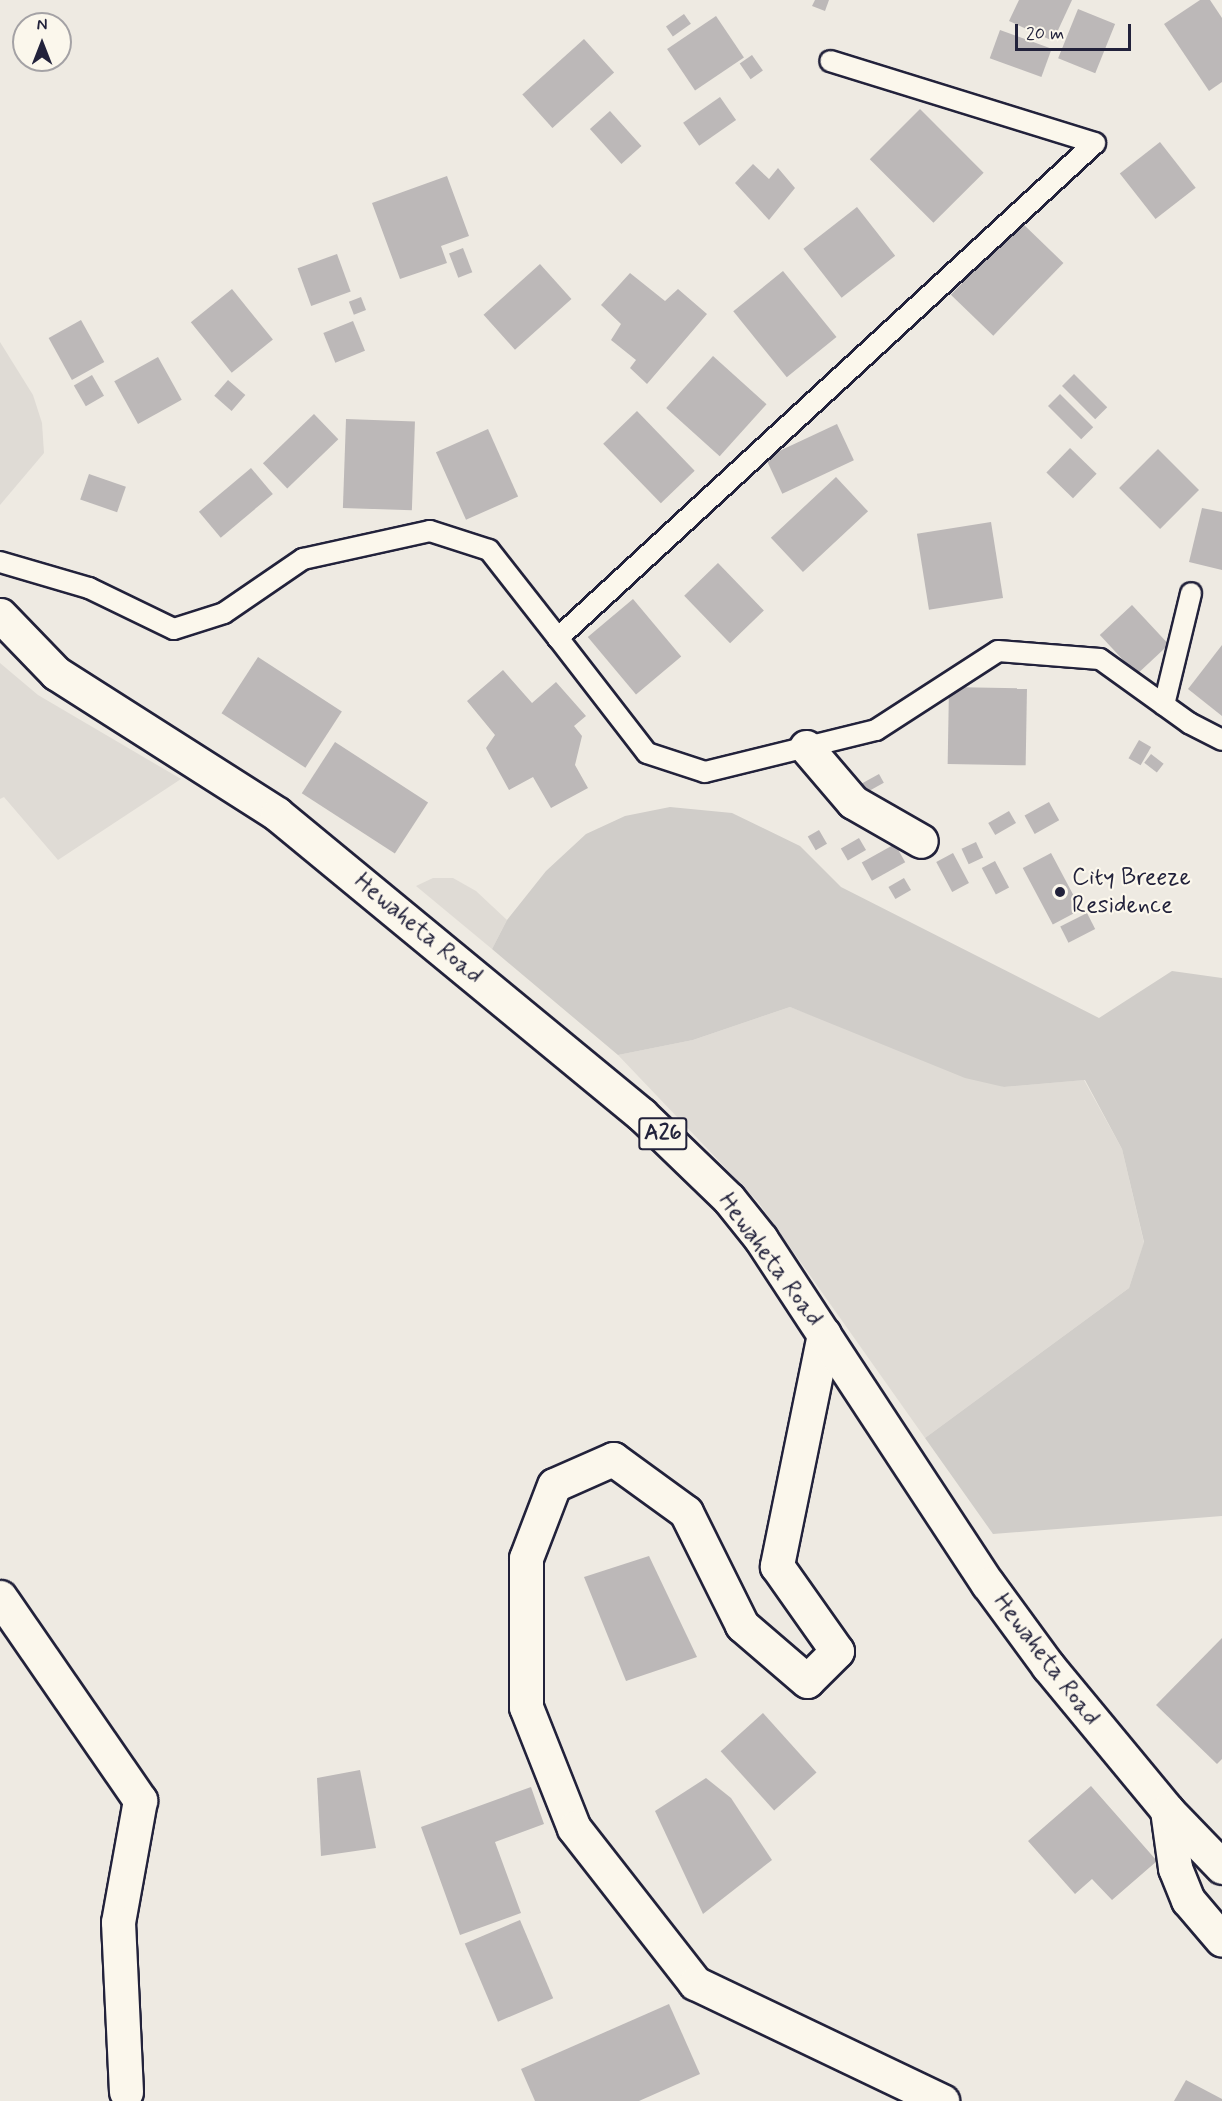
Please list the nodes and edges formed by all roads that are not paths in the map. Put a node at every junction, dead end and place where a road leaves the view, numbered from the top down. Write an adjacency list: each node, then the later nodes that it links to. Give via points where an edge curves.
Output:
1 (830, 61): 5 (lane, via 1095,143)
2 (0, 562): 5 (lane, via 89,588 174,629 224,614 303,559 430,531 489,550)
3 (1191, 593): 6 (lane)
4 (0, 615): 10 (main road, Hewaheta Road / A26, via 56,673 277,814 641,1114 729,1199)
5 (558, 638): 8 (lane, via 647,753 705,772)
6 (1164, 705): 7 (lane); 8 (lane, via 1100,659 998,651 876,730)
7 (1222, 740)
8 (806, 747): 9 (main road, via 853,802)
9 (921, 841)
10 (824, 1334): 12 (main road, Hewaheta Road / A26, via 988,1584 1048,1666); 16 (main road, via 777,1566 837,1652 807,1681 742,1625 686,1512 613,1460 554,1485 526,1558 526,1707 574,1828 695,1983)
11 (0, 1597): 15 (main road, via 140,1800 118,1922)
12 (1167, 1810): 13 (main road, Hewaheta Road / A26); 14 (main road, via 1175,1868 1188,1900)
13 (1222, 1867)
14 (1222, 1940)
15 (126, 2092)
16 (942, 2101)

